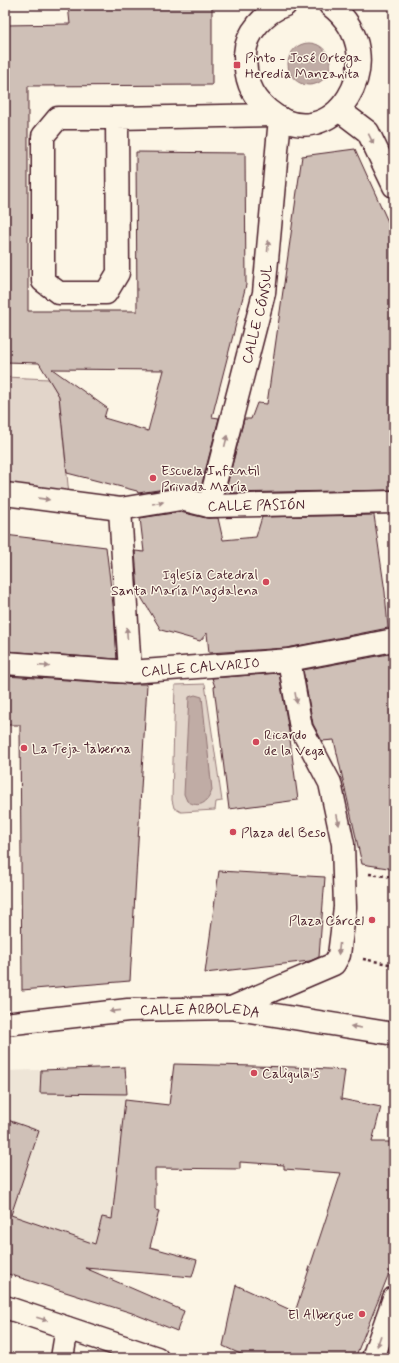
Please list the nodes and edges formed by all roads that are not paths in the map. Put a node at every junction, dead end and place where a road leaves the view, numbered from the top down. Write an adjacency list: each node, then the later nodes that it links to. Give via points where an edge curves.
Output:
1 (279, 6): 4 (street, via 259,24 245,51 245,70 250,88 260,103)
2 (344, 8): 3 (street, via 367,45 369,64 365,83 356,100)
3 (343, 113): 4 (street, via 312,124 296,124); 6 (street, one-way to 6, via 368,132)
4 (277, 117): 5 (street); 9 (street, CALLE CÓNSUL, one-way to 4, via 264,292)
5 (117, 118): 5 (street, via 118,273 106,292 59,293 43,281 43,136 58,118)
6 (394, 186)
7 (5, 494): 10 (street, CALLE PASIÓN, one-way to 10)
8 (394, 502): 9 (street, CALLE PASIÓN)
9 (209, 506): 10 (street, CALLE PASIÓN, one-way to 9, via 181,499)
10 (120, 509): 14 (street, one-way to 10)
11 (394, 640): 12 (street, CALLE CALVARIO)
12 (289, 660): 14 (street, CALLE CALVARIO); 15 (street, one-way to 15, via 301,728 330,783 343,844 345,907 339,955 334,964)
13 (5, 663): 14 (street, CALLE CALVARIO, one-way to 14)
14 (130, 672)
15 (231, 1008): 16 (street, CALLE ARBOLEDA, one-way to 16, via 128,1010); 17 (street, CALLE ARBOLEDA, one-way to 15)
16 (5, 1024)
17 (394, 1034)
18 (394, 1298): 23 (street, one-way to 23)
19 (5, 1307): 20 (street, one-way to 20)
20 (67, 1328): 21 (street); 22 (street)
21 (62, 1358)
22 (157, 1358)
23 (373, 1358)

